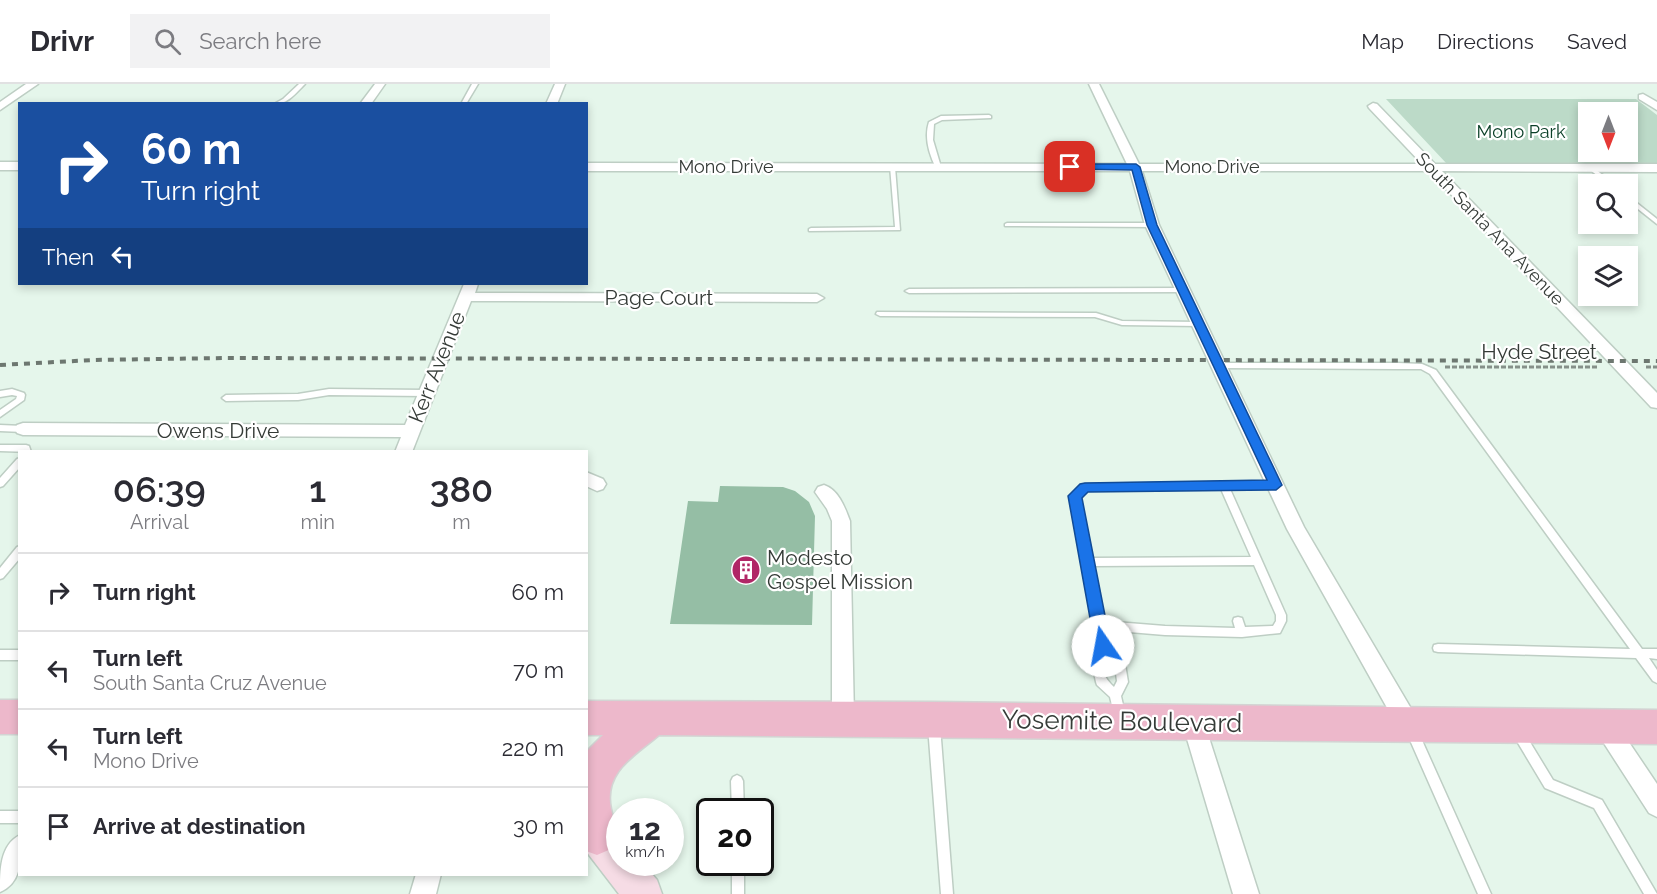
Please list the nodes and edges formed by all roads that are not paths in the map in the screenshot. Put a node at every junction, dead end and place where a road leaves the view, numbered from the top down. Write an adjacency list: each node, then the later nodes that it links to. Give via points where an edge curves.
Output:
1 (33, 84): 12 (street)
2 (302, 84): 8 (lane)
3 (380, 84): 9 (street)
4 (475, 84): 10 (lane)
5 (560, 84): 11 (street)
6 (1094, 84): 22 (street)
7 (1643, 97): 15 (street)
8 (280, 102)
9 (366, 102)
10 (464, 102)
11 (552, 102)
12 (1, 106): 13 (street)
13 (18, 106)
14 (1373, 106): 23 (street, South Santa Ana Avenue)
15 (1657, 106)
16 (989, 117): 21 (lane, via 941,118 930,123 930,143)
17 (0, 166): 18 (street)
18 (18, 166)
19 (588, 167): 20 (street, Mono Drive)
20 (892, 167): 21 (street, Mono Drive); 31 (lane, via 898,229)
21 (938, 167): 22 (street, Mono Drive)
22 (1136, 167): 23 (street, Mono Drive); 30 (street)
23 (1431, 168): 24 (street, Mono Drive); 42 (street, South Santa Ana Avenue)
24 (1591, 168): 25 (street, Mono Drive); 26 (lane)
25 (1657, 168)
26 (1598, 174)
27 (1638, 206): 28 (lane)
28 (1657, 222)
29 (1007, 225): 30 (lane)
30 (1152, 225): 33 (street)
31 (811, 230)
32 (468, 290): 35 (street, Page Court); 39 (street, Kerr Avenue)
33 (1184, 290): 34 (lane); 37 (street)
34 (909, 291)
35 (817, 298)
36 (880, 314): 37 (lane, via 1096,315 1122,323)
37 (1199, 324): 38 (street)
38 (1219, 366): 52 (street); 70 (lane, via 1422,367 1433,372)
39 (426, 393): 41 (lane); 46 (street, Kerr Avenue)
40 (0, 394): 43 (lane, via 21,395 20,400)
41 (226, 398)
42 (1657, 403)
43 (0, 414)
44 (0, 428): 45 (lane)
45 (23, 429): 46 (street, Owens Drive)
46 (412, 431): 49 (street, Kerr Avenue)
47 (0, 448): 48 (lane)
48 (26, 450)
49 (404, 450)
50 (18, 463): 51 (lane)
51 (0, 484)
52 (1276, 485): 53 (lane); 83 (street, via 1296,529)
53 (1224, 486): 57 (lane); 58 (lane, via 1085,488 1075,496)
54 (824, 492): 80 (street, via 840,521)
55 (18, 552): 60 (lane)
56 (1216, 561): 57 (lane); 58 (lane, via 1185,567); 59 (lane)
57 (1257, 561): 67 (lane, via 1281,621 1276,630)
58 (1086, 562): 64 (lane)
59 (1220, 573)
60 (0, 575)
61 (1166, 620): 65 (lane)
62 (1204, 620): 66 (lane)
63 (1238, 621): 67 (lane)
64 (1099, 625): 65 (lane); 68 (lane)
65 (1170, 632): 66 (lane)
66 (1207, 632): 67 (lane)
67 (1242, 633)
68 (1103, 646): 75 (lane, via 1097,663 1101,682); 75 (lane, via 1120,664 1123,682)
69 (1438, 648): 70 (lane)
70 (1640, 654): 71 (lane); 74 (lane)
71 (1657, 654)
72 (0, 655): 73 (lane)
73 (18, 655)
74 (1657, 678)
75 (1118, 708): 81 (main road, Yosemite Boulevard); 82 (main road, Yosemite Boulevard)
76 (0, 717): 77 (main road)
77 (18, 717)
78 (588, 718): 79 (main road, Yosemite Boulevard)
79 (652, 718): 80 (main road, Yosemite Boulevard); 92 (main road, via 590,778)
80 (843, 718): 81 (main road, Yosemite Boulevard)
81 (933, 719): 100 (lane)
82 (1193, 722): 83 (main road, Yosemite Boulevard); 101 (street)
83 (1408, 723): 84 (main road, Yosemite Boulevard); 102 (lane)
84 (1513, 725): 85 (main road, Yosemite Boulevard); 103 (lane, via 1549,784 1598,804)
85 (1605, 727): 86 (main road, Yosemite Boulevard); 89 (street)
86 (1657, 727)
87 (737, 781): 88 (lane)
88 (738, 798)
89 (1657, 805)
90 (0, 817): 91 (lane)
91 (18, 817)
92 (592, 828): 98 (main road)
93 (18, 850): 96 (street)
94 (428, 876): 97 (street)
95 (738, 876): 99 (lane)
96 (0, 879)
97 (423, 894)
98 (642, 894)
99 (738, 894)
100 (947, 894)
101 (1246, 894)
102 (1485, 894)
103 (1651, 894)

